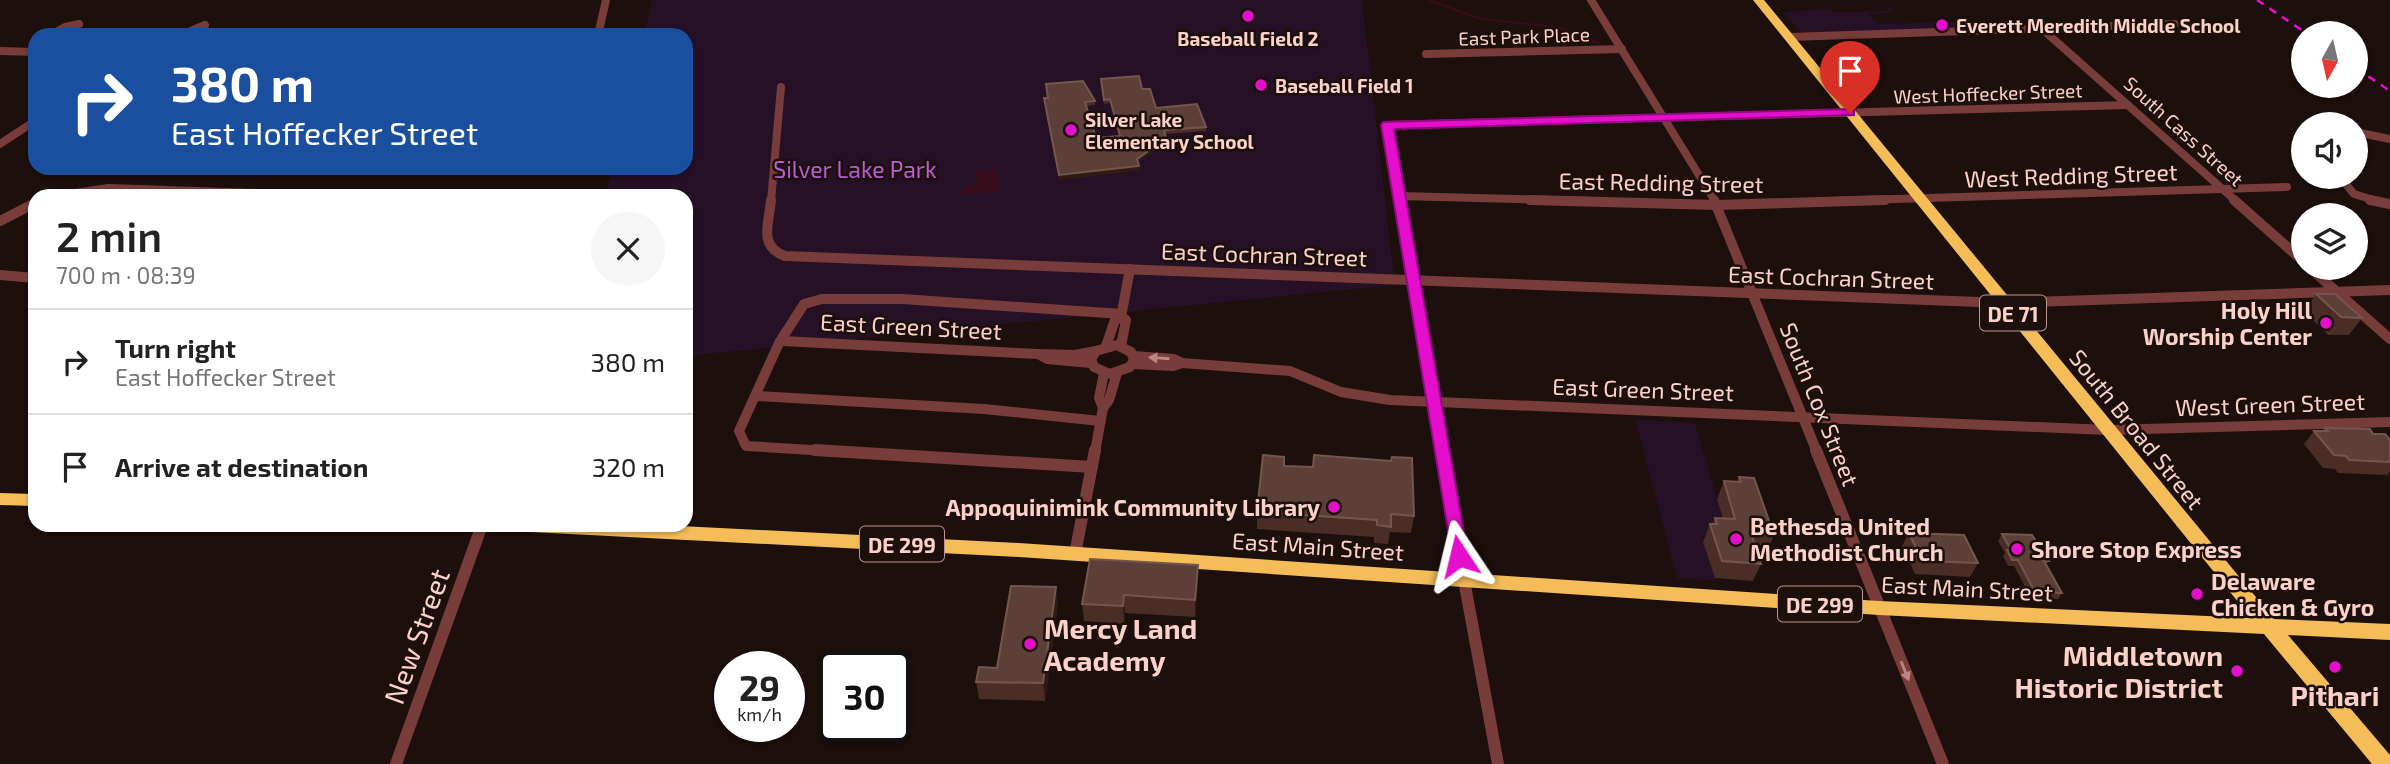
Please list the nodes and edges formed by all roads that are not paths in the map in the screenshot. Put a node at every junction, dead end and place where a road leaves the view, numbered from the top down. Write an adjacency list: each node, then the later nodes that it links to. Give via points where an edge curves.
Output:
1 (606, 0): 9 (street)
2 (1591, 0): 13 (street, South Cox Street)
3 (1758, 0): 11 (main road, South Broad Street / DE 71)
4 (79, 24): 7 (street)
5 (2175, 24): 10 (street)
6 (205, 26): 8 (street)
7 (63, 28)
8 (200, 28)
9 (600, 28)
10 (2041, 28): 11 (street); 19 (street, South Cass Street)
11 (1789, 37): 20 (main road, South Broad Street / DE 71)
12 (28, 48): 15 (street)
13 (1622, 49): 17 (street, East Park Place); 21 (street, South Cox Street)
14 (0, 51): 15 (street)
15 (23, 51): 16 (street)
16 (28, 51)
17 (1426, 54)
18 (781, 87): 38 (street, East Cochran Street, via 767,237 772,251 785,256)
19 (2128, 105): 20 (street, West Hoffecker Street); 29 (street, South Cass Street)
20 (1850, 113): 21 (street, West Hoffecker Street); 32 (main road, South Broad Street / DE 71)
21 (1664, 118): 31 (street, West Hoffecker Street, via 1387,125); 34 (street, South Cox Street)
22 (28, 126): 25 (street)
23 (2368, 134): 24 (street)
24 (2390, 139)
25 (0, 144)
26 (2287, 187): 29 (street, West Redding Street)
27 (102, 189): 28 (street)
28 (138, 189)
29 (2223, 189): 32 (street, West Redding Street); 37 (street, South Cass Street)
30 (2348, 189): 33 (street)
31 (1401, 196): 34 (street, East Redding Street); 41 (street)
32 (1920, 198): 34 (street, East Redding Street); 46 (main road, South Broad Street / DE 71)
33 (2390, 204)
34 (1717, 205): 45 (street, South Cox Street)
35 (28, 206): 36 (street)
36 (0, 221)
37 (2291, 250)
38 (1130, 269): 41 (street, East Cochran Street); 47 (street)
39 (0, 275): 40 (street)
40 (28, 277)
41 (1412, 279): 45 (street, East Cochran Street); 58 (street)
42 (2324, 280): 44 (street)
43 (2390, 290): 44 (street, East Cochran Street)
44 (2337, 292): 46 (street, East Cochran Street); 48 (street)
45 (1753, 293): 46 (street, East Cochran Street); 60 (street, South Cox Street)
46 (2005, 303): 63 (main road, South Broad Street / DE 71)
47 (1121, 316): 49 (street, via 1062,308 831,297 804,304); 50 (street, via 1126,320); 51 (street)
48 (2390, 339)
49 (782, 341): 52 (street, East Green Street); 57 (street)
50 (1121, 346): 51 (street); 53 (street)
51 (1101, 348): 52 (street, via 1075,355); 54 (street)
52 (1038, 354): 54 (street)
53 (1133, 360): 56 (street); 58 (street, East Green Street, via 1277,369 1355,396)
54 (1091, 363): 55 (street)
55 (1104, 373): 56 (street); 59 (street, via 1098,398)
56 (1116, 373): 59 (street)
57 (756, 396): 61 (street, via 984,409); 64 (street, via 739,431 746,446)
58 (1431, 401): 60 (street, East Green Street); 70 (street)
59 (1103, 408): 61 (street)
60 (1803, 417): 63 (street, East Green Street); 71 (street, South Cox Street)
61 (1101, 421): 64 (street)
62 (2390, 422): 63 (street, West Green Street)
63 (2108, 430): 72 (main road, South Broad Street / DE 71)
64 (1092, 467): 69 (street)
65 (0, 499): 66 (main road)
66 (28, 500)
67 (479, 532): 74 (street, New Street)
68 (662, 532): 69 (main road, East Main Street / DE 299)
69 (1075, 554): 70 (main road, East Main Street / DE 299)
70 (1463, 581): 71 (main road, East Main Street / DE 299); 75 (street)
71 (1879, 608): 72 (main road, East Main Street / DE 299); 76 (street, South Cox Street, one-way to 76)
72 (2269, 626): 73 (main road, DE 299); 77 (main road, DE 71)
73 (2390, 632)
74 (396, 764)
75 (1498, 764)
76 (1943, 764)
77 (2385, 764)

